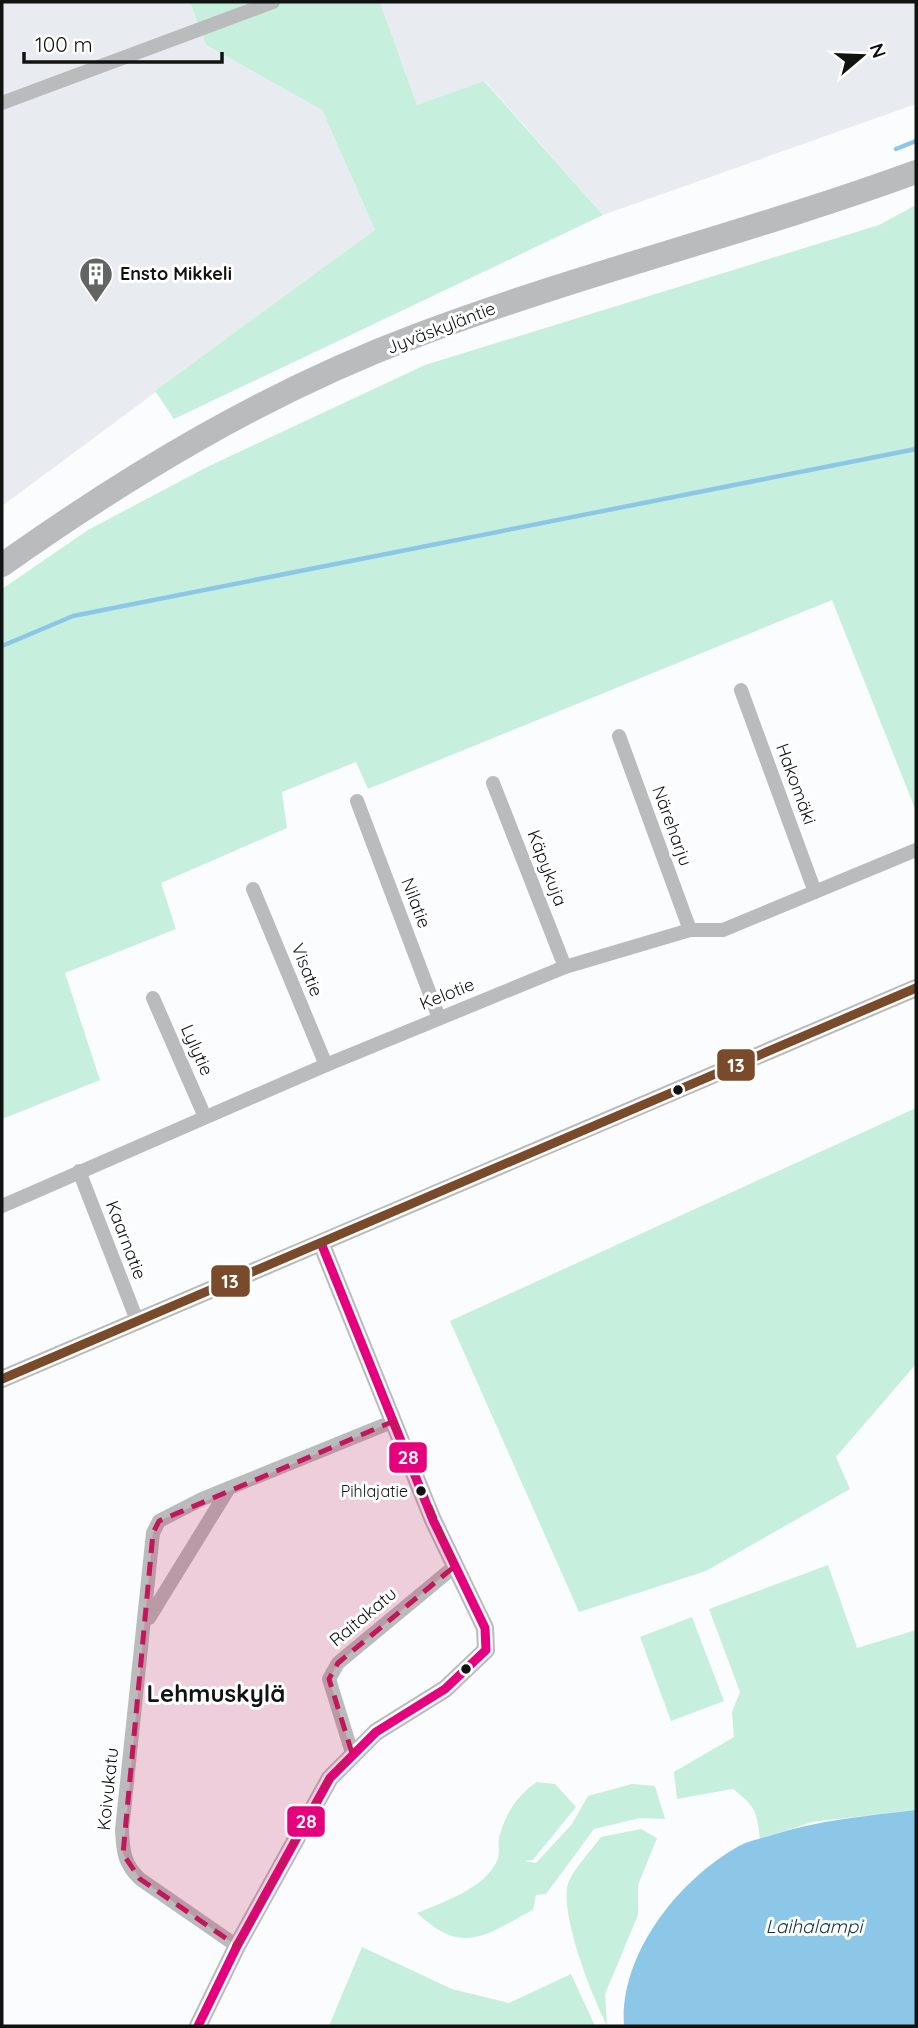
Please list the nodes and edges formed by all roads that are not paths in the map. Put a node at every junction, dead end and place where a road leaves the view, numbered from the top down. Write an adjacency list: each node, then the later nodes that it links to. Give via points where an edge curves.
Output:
1 (273, 2): 2 (street)
2 (2, 103)
3 (916, 172): 4 (highway, Jyväskyläntie, via 530,294 310,380 139,472)
4 (2, 565)
5 (741, 690): 11 (street, Hakomäki)
6 (619, 736): 12 (street, Näreharju)
7 (493, 783): 13 (street, Käpykuja)
8 (357, 801): 16 (street, Nilatie)
9 (916, 850): 11 (street, Kelotie)
10 (253, 889): 17 (street, Visatie)
11 (815, 892): 12 (street, Kelotie, via 723,930)
12 (690, 930): 13 (street, Kelotie)
13 (565, 968): 16 (street, Kelotie)
14 (916, 988): 21 (street)
15 (153, 998): 18 (street, Lylytie)
16 (439, 1018): 17 (street, Kelotie)
17 (326, 1065): 18 (street, Kelotie)
18 (205, 1117): 19 (street, Kelotie)
19 (79, 1171): 20 (street, Kelotie); 22 (street, Kaarnatie)
20 (2, 1206)
21 (321, 1243): 22 (street); 24 (street)
22 (138, 1323): 23 (street)
23 (2, 1379)
24 (394, 1421): 25 (street, Koivukatu); 26 (street)
25 (229, 1488): 27 (street, Koivukatu); 27 (street, Koivukatu, via 159,1521 153,1533)
26 (455, 1566): 28 (street, Raitakatu, via 338,1663 328,1679); 28 (street, via 485,1628 486,1650 445,1689 376,1732)
27 (146, 1622): 29 (street, Koivukatu, via 123,1854 128,1869 140,1879)
28 (352, 1753): 29 (street, via 330,1778)
29 (237, 1946): 30 (street)
30 (198, 2026)

